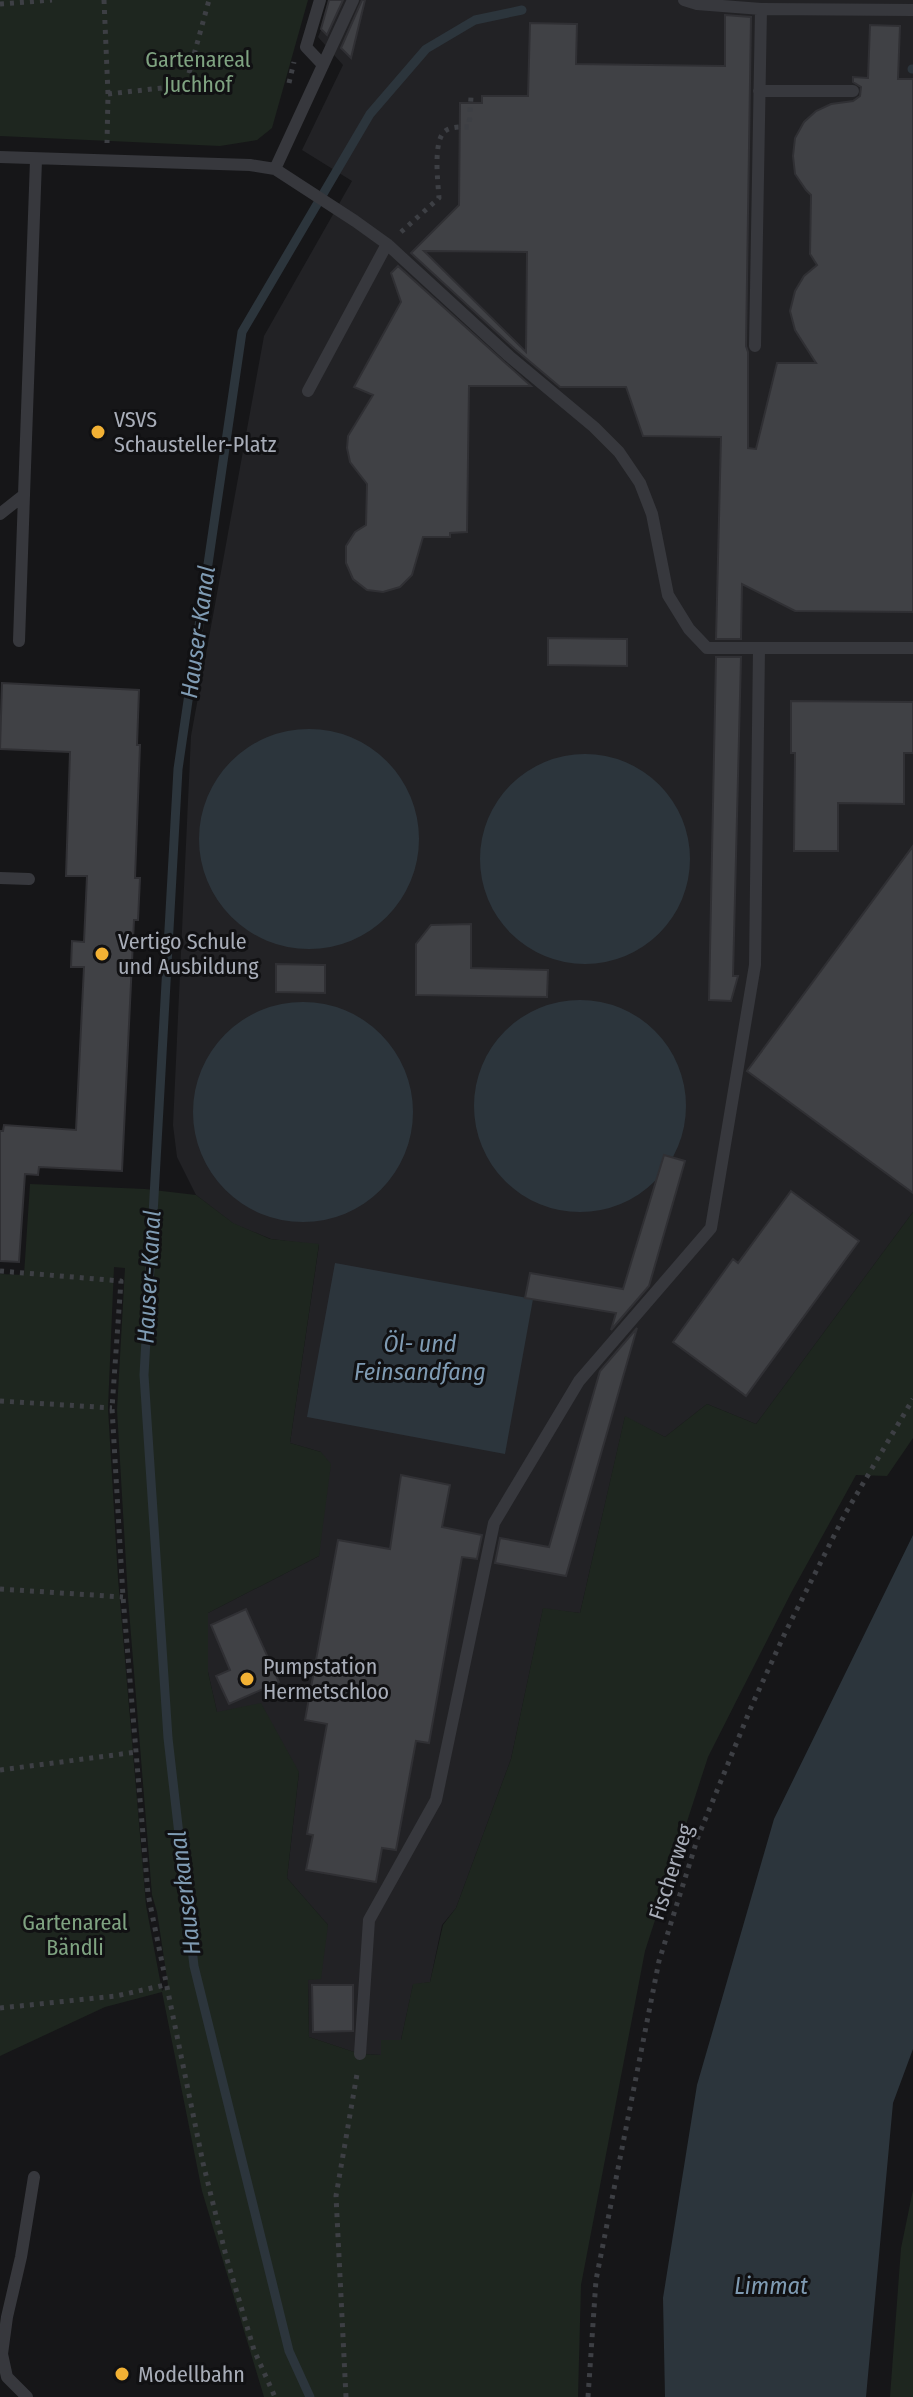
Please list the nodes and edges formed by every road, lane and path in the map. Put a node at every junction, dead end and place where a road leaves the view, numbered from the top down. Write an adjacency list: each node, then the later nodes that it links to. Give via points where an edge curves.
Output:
1 (52, 0): 8 (path)
2 (104, 0): 14 (path)
3 (209, 0): 14 (path, via 186,84)
4 (320, 0): 11 (lane, via 306,47)
5 (353, 0): 11 (lane)
6 (684, 0): 7 (lane)
7 (698, 2): 9 (lane)
8 (0, 4)
9 (761, 9): 10 (lane); 12 (lane)
10 (913, 10)
11 (323, 65): 19 (lane)
12 (759, 91): 13 (lane); 21 (lane)
13 (853, 91)
14 (108, 94): 18 (path)
15 (471, 97): 20 (path, via 469,127 443,132 438,143 439,198)
16 (0, 157): 17 (lane)
17 (36, 160): 18 (lane); 23 (lane)
18 (106, 161): 19 (lane)
19 (275, 169): 20 (lane)
20 (387, 244): 22 (lane); 26 (lane, via 619,452 640,483 652,514 668,595 689,629 707,648)
21 (755, 346)
22 (308, 391)
23 (24, 495): 24 (lane); 25 (lane)
24 (0, 514)
25 (19, 641)
26 (759, 648): 27 (lane); 40 (lane, via 755,965 711,1228 579,1381 494,1523 436,1800 369,1920)
27 (913, 648)
28 (0, 878): 29 (lane)
29 (29, 879)
30 (0, 1271): 33 (path, via 121,1281)
31 (913, 1399): 45 (path, Fischerweg, via 845,1514 785,1633 698,1837 659,1961 596,2280)
32 (0, 1401): 33 (path)
33 (112, 1408): 35 (path)
34 (0, 1589): 35 (path)
35 (123, 1597): 36 (path)
36 (137, 1752): 37 (path); 38 (path, via 148,1894)
37 (0, 1770)
38 (165, 1985): 39 (path, via 116,1996); 43 (path, via 226,2256 254,2350)
39 (0, 2008)
40 (360, 2054): 44 (path, via 336,2196)
41 (34, 2177): 42 (lane, via 2,2354 7,2377)
42 (27, 2397)
43 (275, 2397)
44 (346, 2397)
45 (588, 2397)

